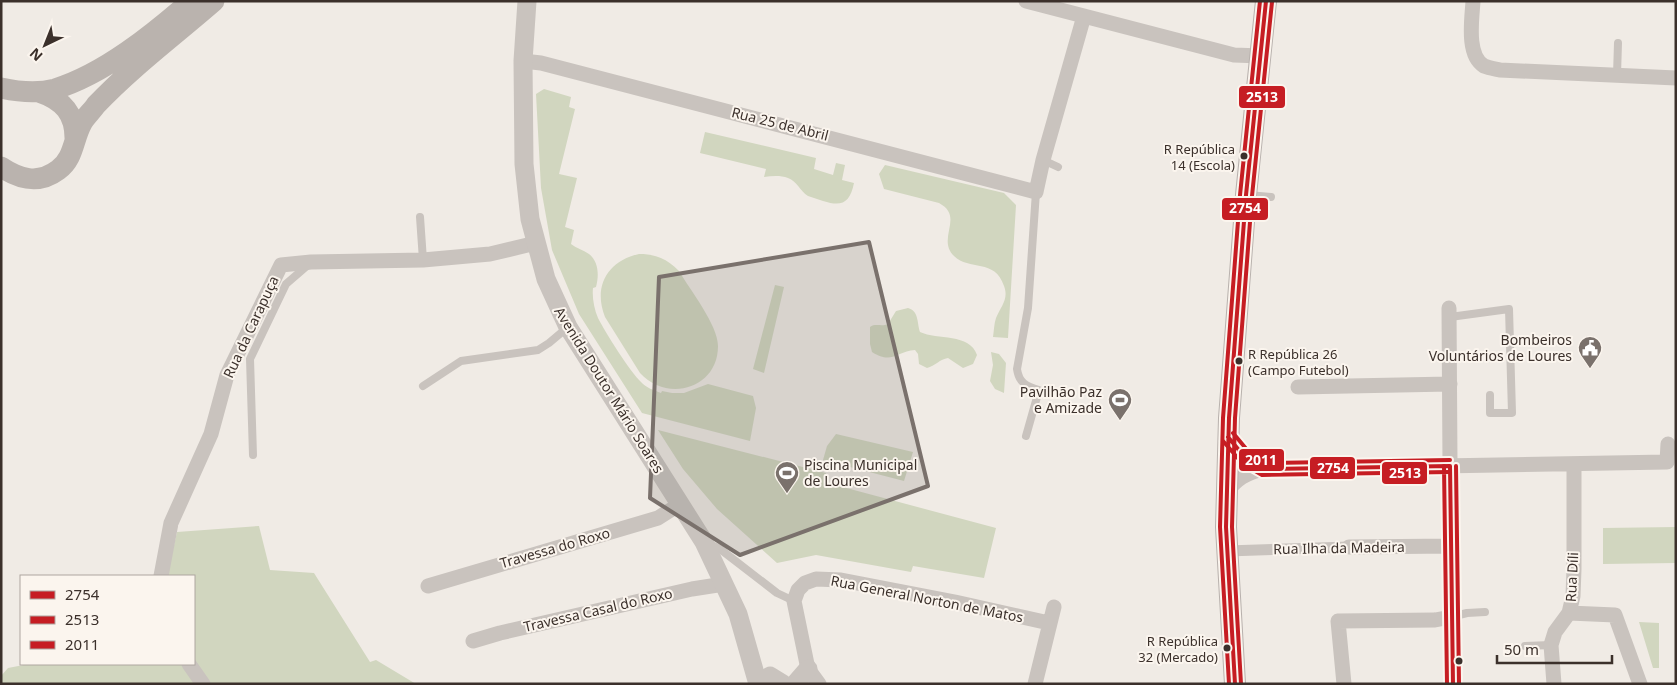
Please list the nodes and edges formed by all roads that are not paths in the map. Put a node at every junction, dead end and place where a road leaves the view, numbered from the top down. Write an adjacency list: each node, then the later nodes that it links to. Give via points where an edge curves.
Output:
1 (191, 1): 13 (main road, via 154,32 81,78 54,89)
2 (214, 1): 15 (main road, via 97,105 82,122)
3 (527, 1): 10 (street, Avenida Doutor Mário Soares)
4 (1026, 1): 7 (street)
5 (1266, 1): 9 (main road)
6 (1473, 1): 11 (street, via 1473,51 1484,66 1500,70)
7 (1084, 16): 9 (street, via 1234,55); 16 (street)
8 (1618, 43): 11 (lane)
9 (1261, 56): 20 (main road)
10 (523, 61): 19 (street, Rua 25 de Abril, via 541,63); 23 (street, Avenida Doutor Mário Soares, via 524,164)
11 (1617, 75): 12 (street)
12 (1676, 78)
13 (20, 91): 14 (main road); 15 (main road, via 52,96 63,105 75,130)
14 (1, 104)
15 (74, 144): 17 (main road, via 69,159 45,177 29,179 14,176)
16 (1043, 160): 18 (lane); 19 (street)
17 (1, 167)
18 (1058, 167)
19 (1036, 192): 34 (lane, via 1028,308 1017,369 1021,382 1038,390)
20 (1246, 195): 21 (lane); 35 (main road)
21 (1271, 197)
22 (420, 217): 24 (lane)
23 (536, 244): 24 (street, Rua da Carapuça, via 490,254); 29 (street, Avenida Doutor Mário Soares, via 546,280)
24 (423, 260): 25 (street, Rua da Carapuça)
25 (311, 262): 37 (lane, via 286,284 250,359); 47 (street, Rua da Carapuça, via 281,264 239,349 227,375 211,434 171,523)
26 (1449, 312): 27 (lane); 30 (street)
27 (1486, 312): 28 (lane); 33 (lane, via 1509,310 1512,413 1490,413)
28 (1487, 322)
29 (568, 327): 31 (lane, via 538,350 461,362); 42 (street, Avenida Doutor Mário Soares)
30 (1450, 384): 32 (street); 39 (street)
31 (423, 386)
32 (1298, 387)
33 (1490, 395)
34 (1026, 436)
35 (1228, 437): 40 (street, via 1239,452); 41 (main road)
36 (1668, 444): 38 (street, via 1667,462)
37 (253, 455)
38 (1574, 464): 39 (street); 53 (street, Rua Díli, via 1574,569)
39 (1450, 466): 40 (street); 45 (street)
40 (1263, 469): 41 (street, via 1248,472)
41 (1226, 493): 46 (main road)
42 (680, 504): 43 (street, Avenida Doutor Mário Soares); 49 (street, Travessa do Roxo, via 658,518)
43 (704, 542): 48 (street, Avenida Doutor Mário Soares); 50 (lane, via 720,549 777,593)
44 (1350, 546): 45 (street, Rua Ilha da Madeira); 46 (street, Rua Ilha da Madeira)
45 (1452, 546): 54 (street)
46 (1227, 551): 65 (main road)
47 (161, 575)
48 (724, 584): 56 (street, Travessa Casal do Roxo, via 500,632); 61 (street, Avenida Doutor Mário Soares, via 738,614 759,645)
49 (428, 586)
50 (794, 601): 55 (street, Rua General Norton de Matos, via 805,583 835,580); 60 (street)
51 (1054, 607): 55 (street)
52 (1485, 612): 54 (lane)
53 (1569, 613): 57 (street, Rua Díli, via 1555,632); 69 (street, via 1615,615)
54 (1451, 617): 66 (street, via 1338,621); 67 (street)
55 (1049, 623): 64 (street)
56 (473, 641)
57 (1551, 645): 58 (lane); 68 (street)
58 (1525, 646)
59 (189, 665): 62 (street)
60 (814, 676): 63 (street)
61 (771, 682)
62 (203, 684)
63 (795, 684)
64 (1034, 684)
65 (1235, 684)
66 (1344, 684)
67 (1453, 684)
68 (1554, 684)
69 (1640, 684)

